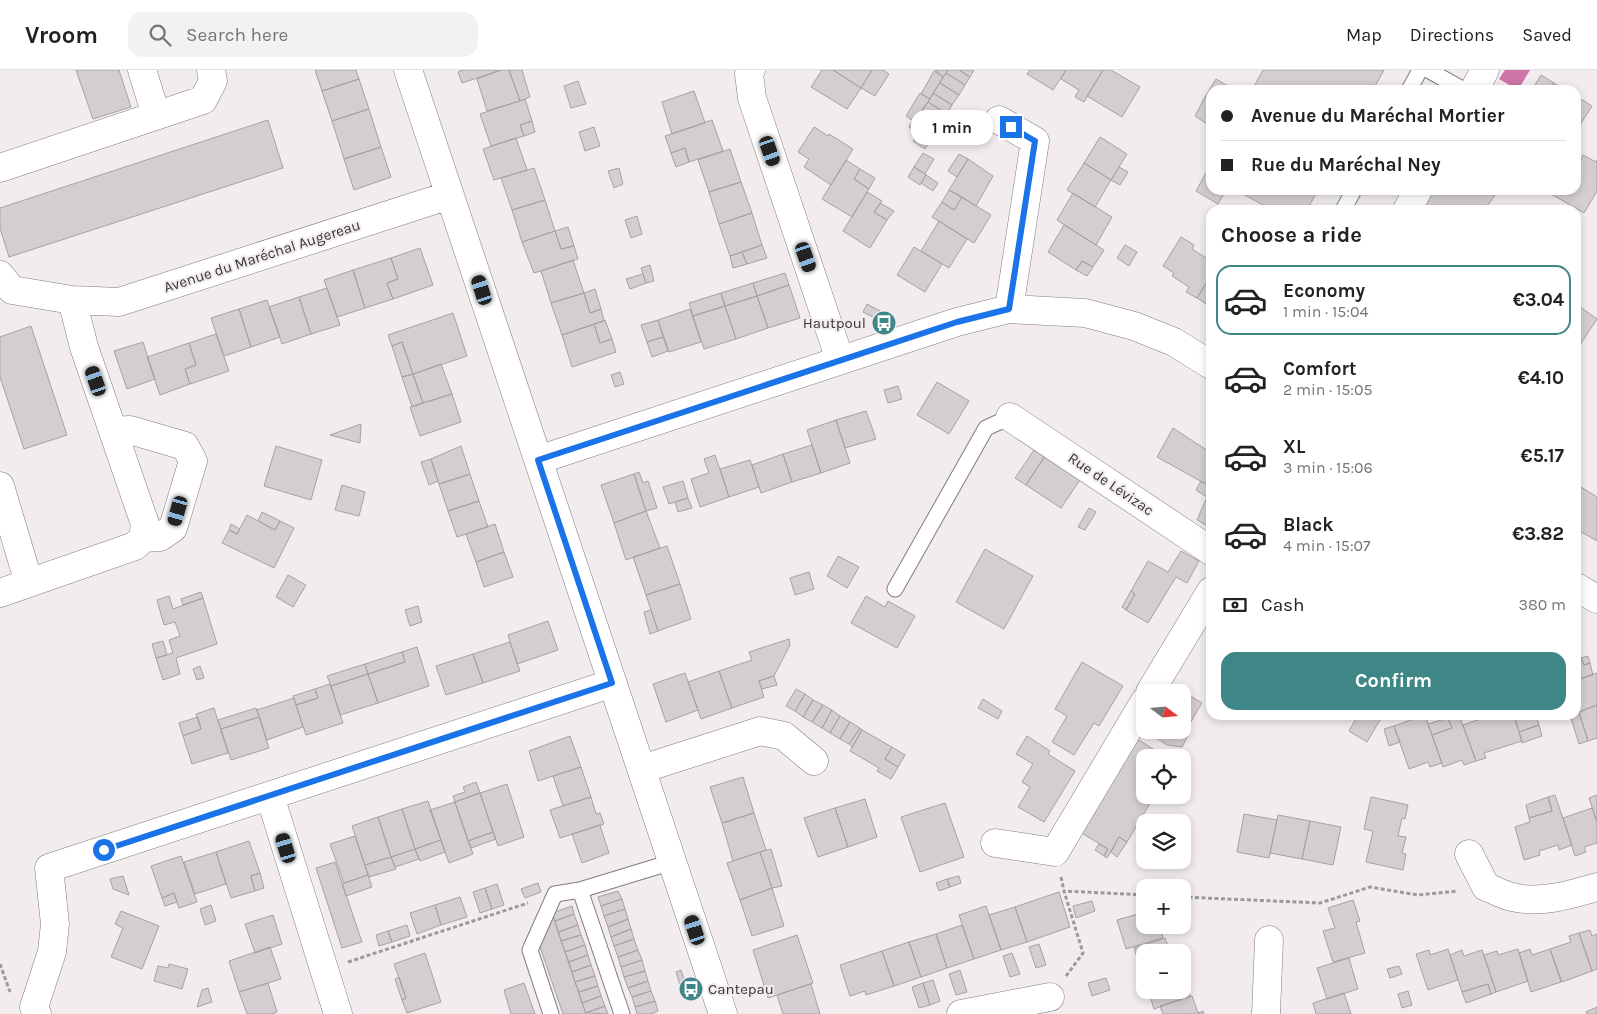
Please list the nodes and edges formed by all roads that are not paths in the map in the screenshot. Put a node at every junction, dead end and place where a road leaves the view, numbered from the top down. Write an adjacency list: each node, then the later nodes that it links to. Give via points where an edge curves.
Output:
1 (142, 70): 11 (street)
2 (211, 70): 11 (street, via 214,80 203,100)
3 (408, 70): 14 (street)
4 (751, 70): 18 (street, via 752,98)
5 (1420, 70): 8 (lane)
6 (1428, 70): 9 (lane)
7 (1485, 70): 10 (street)
8 (1412, 85)
9 (1455, 85)
10 (1477, 85)
11 (156, 115): 13 (street)
12 (999, 120): 17 (street, via 1035,141)
13 (0, 168)
14 (450, 195): 16 (street, Avenue du Maréchal Augereau, via 118,302); 22 (street)
15 (0, 275): 16 (street, Avenue du Maréchal Augereau, via 12,290)
16 (72, 300): 21 (street, via 84,348)
17 (1009, 309): 18 (street, via 957,322); 19 (street, via 1085,314 1134,326 1174,342)
18 (840, 360): 22 (street)
19 (1206, 362)
20 (1010, 417): 25 (street, Rue de Lévizac); 27 (lane, via 986,428)
21 (113, 431): 24 (street, via 145,524); 24 (street, via 130,430 185,446 193,461 173,528 160,537)
22 (538, 460): 32 (street)
23 (0, 486): 26 (street)
24 (143, 538): 26 (street, via 135,546)
25 (1206, 548)
26 (29, 583): 29 (street)
27 (895, 589)
28 (1581, 590): 31 (street)
29 (0, 594)
30 (1206, 599): 33 (street)
31 (1597, 599)
32 (612, 683): 36 (street); 37 (street)
33 (1155, 684)
34 (1136, 716): 38 (street, via 1055,852)
35 (814, 760): 36 (street, via 784,736 760,731)
36 (642, 770): 40 (street)
37 (270, 796): 45 (street, via 49,868 55,924 52,952 34,1007); 46 (street)
38 (995, 843)
39 (1469, 854): 41 (street, via 1486,887 1512,897 1568,896)
40 (672, 862): 42 (lane); 49 (street)
41 (1597, 887)
42 (580, 890): 47 (lane, via 555,894 530,950); 48 (lane)
43 (1269, 940): 51 (street)
44 (1050, 998): 50 (street)
45 (37, 1014)
46 (338, 1014)
47 (551, 1014)
48 (622, 1014)
49 (723, 1014)
50 (962, 1014)
51 (1266, 1014)

